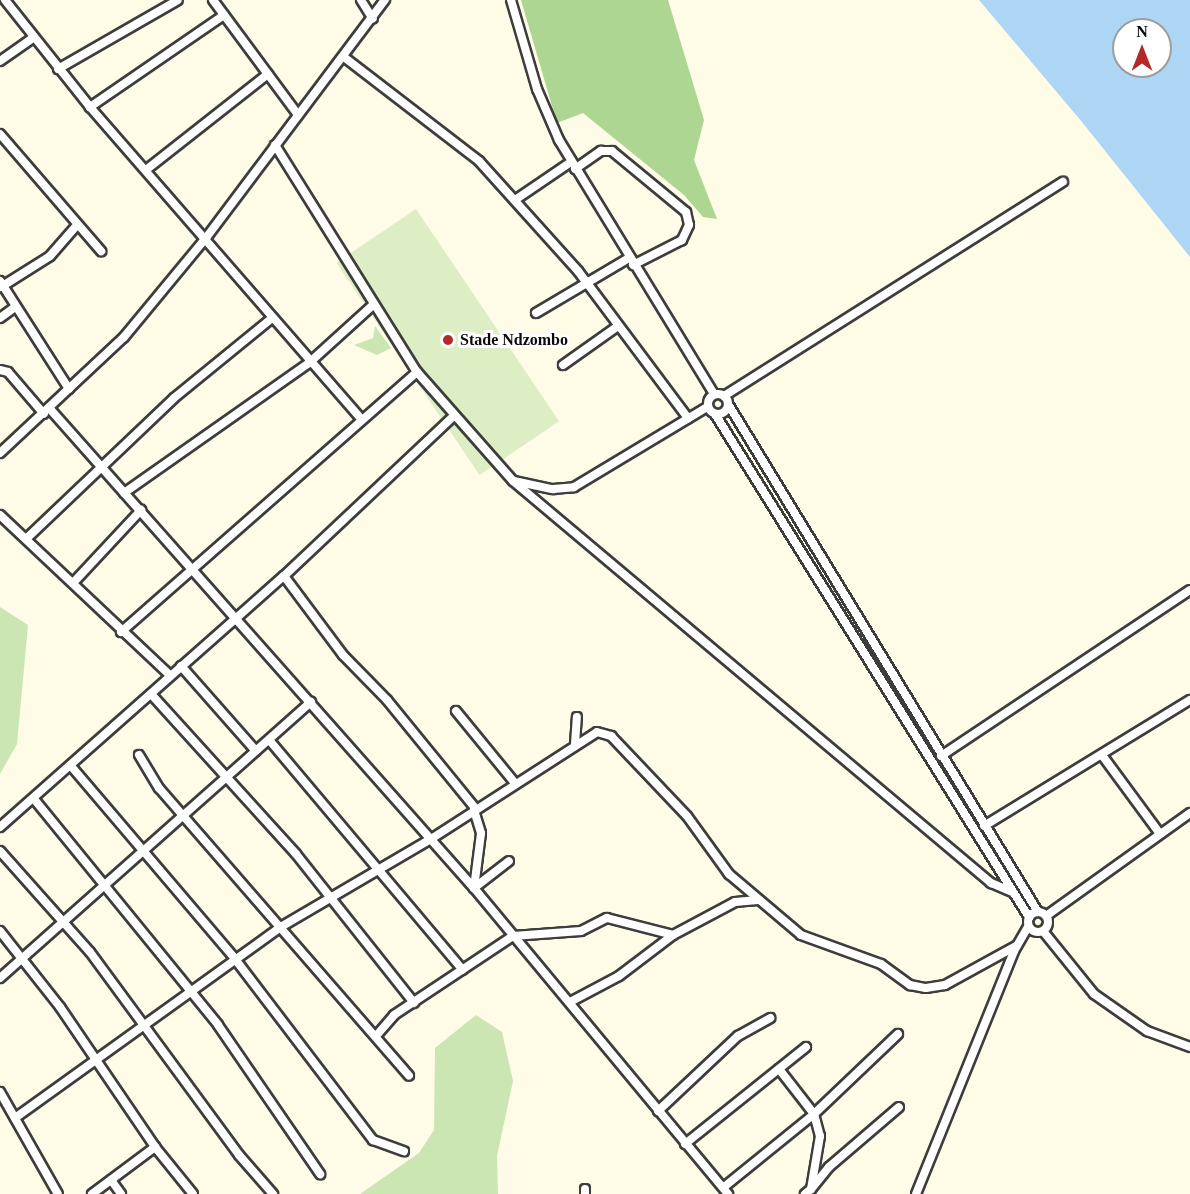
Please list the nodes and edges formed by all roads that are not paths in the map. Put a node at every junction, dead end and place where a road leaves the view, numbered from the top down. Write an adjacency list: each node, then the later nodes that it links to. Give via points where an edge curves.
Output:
1 (5, 0): 9 (street)
2 (178, 0): 12 (street)
3 (213, 0): 7 (street)
4 (361, 0): 8 (street)
5 (385, 0): 8 (street)
6 (511, 0): 18 (street, via 537,90)
7 (224, 15): 13 (street); 14 (street)
8 (373, 19): 10 (street)
9 (32, 39): 11 (street); 12 (street)
10 (344, 57): 15 (street); 21 (street, via 479,161)
11 (0, 61)
12 (58, 69): 14 (street)
13 (268, 74): 15 (street); 19 (street)
14 (90, 107): 19 (street)
15 (298, 115): 17 (street)
16 (0, 134): 22 (street)
17 (275, 145): 23 (street); 28 (street)
18 (573, 166): 21 (street); 25 (street); 25 (street, via 601,151 612,151 686,212 689,225 682,240)
19 (146, 170): 23 (street)
20 (1062, 182): 40 (street)
21 (514, 200): 26 (street)
22 (77, 225): 24 (street); 27 (street, via 50,256)
23 (206, 238): 32 (street); 38 (street, via 124,337)
24 (100, 251)
25 (631, 262): 26 (street); 39 (street)
26 (587, 284): 30 (street); 33 (street)
27 (1, 285): 29 (street)
28 (373, 306): 34 (street); 37 (street)
29 (14, 308): 31 (street); 38 (street)
30 (536, 313)
31 (0, 318)
32 (271, 319): 34 (street); 49 (street)
33 (618, 326): 35 (street); 47 (street)
34 (309, 363): 46 (street); 51 (street)
35 (563, 365)
36 (0, 370): 43 (street, via 8,372)
37 (417, 372): 45 (street); 46 (street)
38 (69, 389): 43 (street)
39 (714, 394): 40 (street); 42 (street)
40 (724, 396): 41 (street)
41 (728, 404): 44 (street, via 724,412); 73 (street)
42 (707, 407): 44 (street); 47 (street)
43 (47, 412): 48 (street); 49 (street)
44 (715, 414): 91 (street)
45 (454, 416): 50 (street); 56 (street)
46 (360, 418): 55 (street)
47 (688, 418): 50 (street, via 574,487 553,489)
48 (0, 453)
49 (101, 466): 51 (street); 54 (street)
50 (513, 481): 91 (street, via 991,883)
51 (124, 493): 52 (street)
52 (141, 510): 55 (street); 57 (street)
53 (0, 515): 54 (street)
54 (26, 540): 57 (street)
55 (191, 567): 59 (street); 60 (street)
56 (284, 576): 59 (street); 78 (street, via 343,655 387,700)
57 (73, 584): 60 (street)
58 (1190, 591): 73 (street)
59 (235, 617): 61 (street); 65 (street)
60 (121, 632): 62 (street)
61 (181, 666): 62 (street); 70 (street)
62 (170, 675): 63 (street)
63 (151, 694): 74 (street); 75 (street)
64 (1190, 700): 72 (street)
65 (311, 702): 68 (street); 84 (street)
66 (456, 711): 76 (street)
67 (577, 717): 69 (street)
68 (270, 741): 70 (street); 88 (street)
69 (575, 744): 76 (street); 93 (street, via 597,732 611,736 687,816 726,871)
70 (256, 752): 75 (street)
71 (139, 754): 80 (street, via 159,788)
72 (1102, 755): 81 (street); 83 (street)
73 (941, 756): 81 (street)
74 (71, 766): 77 (street); 86 (street)
75 (226, 777): 80 (street); 92 (street)
76 (515, 783): 78 (street)
77 (34, 799): 82 (street); 89 (street)
78 (475, 809): 84 (street); 90 (street, via 481,833)
79 (1190, 813): 83 (street)
80 (186, 814): 86 (street); 98 (street)
81 (984, 826): 94 (street)
82 (0, 827)
83 (1160, 834): 94 (street)
84 (431, 839): 88 (street); 90 (street)
85 (0, 850): 96 (street)
86 (144, 853): 89 (street); 105 (street)
87 (509, 861): 90 (street)
88 (379, 868): 92 (street); 106 (street)
89 (106, 887): 96 (street); 108 (street)
90 (474, 888): 102 (street)
91 (1012, 892): 95 (street)
92 (329, 897): 98 (street); 109 (street)
93 (758, 900): 101 (street, via 735,902); 103 (street, via 801,935 881,964 918,988 945,985)
94 (1042, 914): 95 (street); 100 (street)
95 (1029, 917): 97 (street)
96 (65, 924): 104 (street); 112 (street)
97 (1028, 927): 100 (street); 103 (street)
98 (279, 928): 105 (street); 114 (street)
99 (0, 931): 104 (street)
100 (1043, 931): 116 (street, via 1094,994 1147,1031)
101 (673, 935): 102 (street, via 608,918 581,931); 110 (street, via 619,976)
102 (513, 936): 106 (street); 110 (street)
103 (1016, 946): 137 (street)
104 (25, 959): 107 (street); 117 (street)
105 (235, 959): 108 (street); 127 (street, via 373,1140)
106 (463, 970): 109 (street)
107 (0, 978)
108 (193, 994): 112 (street); 128 (street)
109 (414, 1002): 114 (street, via 394,1015)
110 (570, 1002): 122 (street)
111 (768, 1010): 122 (street, via 768,1020 738,1036)
112 (146, 1027): 117 (street); 136 (street, via 238,1155)
113 (898, 1034): 123 (street)
114 (376, 1036): 119 (street)
115 (806, 1047): 118 (street)
116 (1190, 1047)
117 (98, 1059): 124 (street); 126 (street)
118 (778, 1069): 123 (street); 125 (street)
119 (409, 1076)
120 (0, 1092): 124 (street)
121 (899, 1107): 131 (street, via 829,1167)
122 (658, 1111): 125 (street)
123 (814, 1114): 130 (street); 131 (street, via 820,1136)
124 (15, 1118): 132 (street)
125 (686, 1144): 130 (street)
126 (155, 1147): 129 (street); 135 (street)
127 (404, 1151)
128 (320, 1174)
129 (111, 1180): 133 (street); 134 (street)
130 (726, 1192)
131 (808, 1192)
132 (58, 1194)
133 (92, 1194)
134 (121, 1194)
135 (193, 1194)
136 (273, 1194)
137 (916, 1194)

